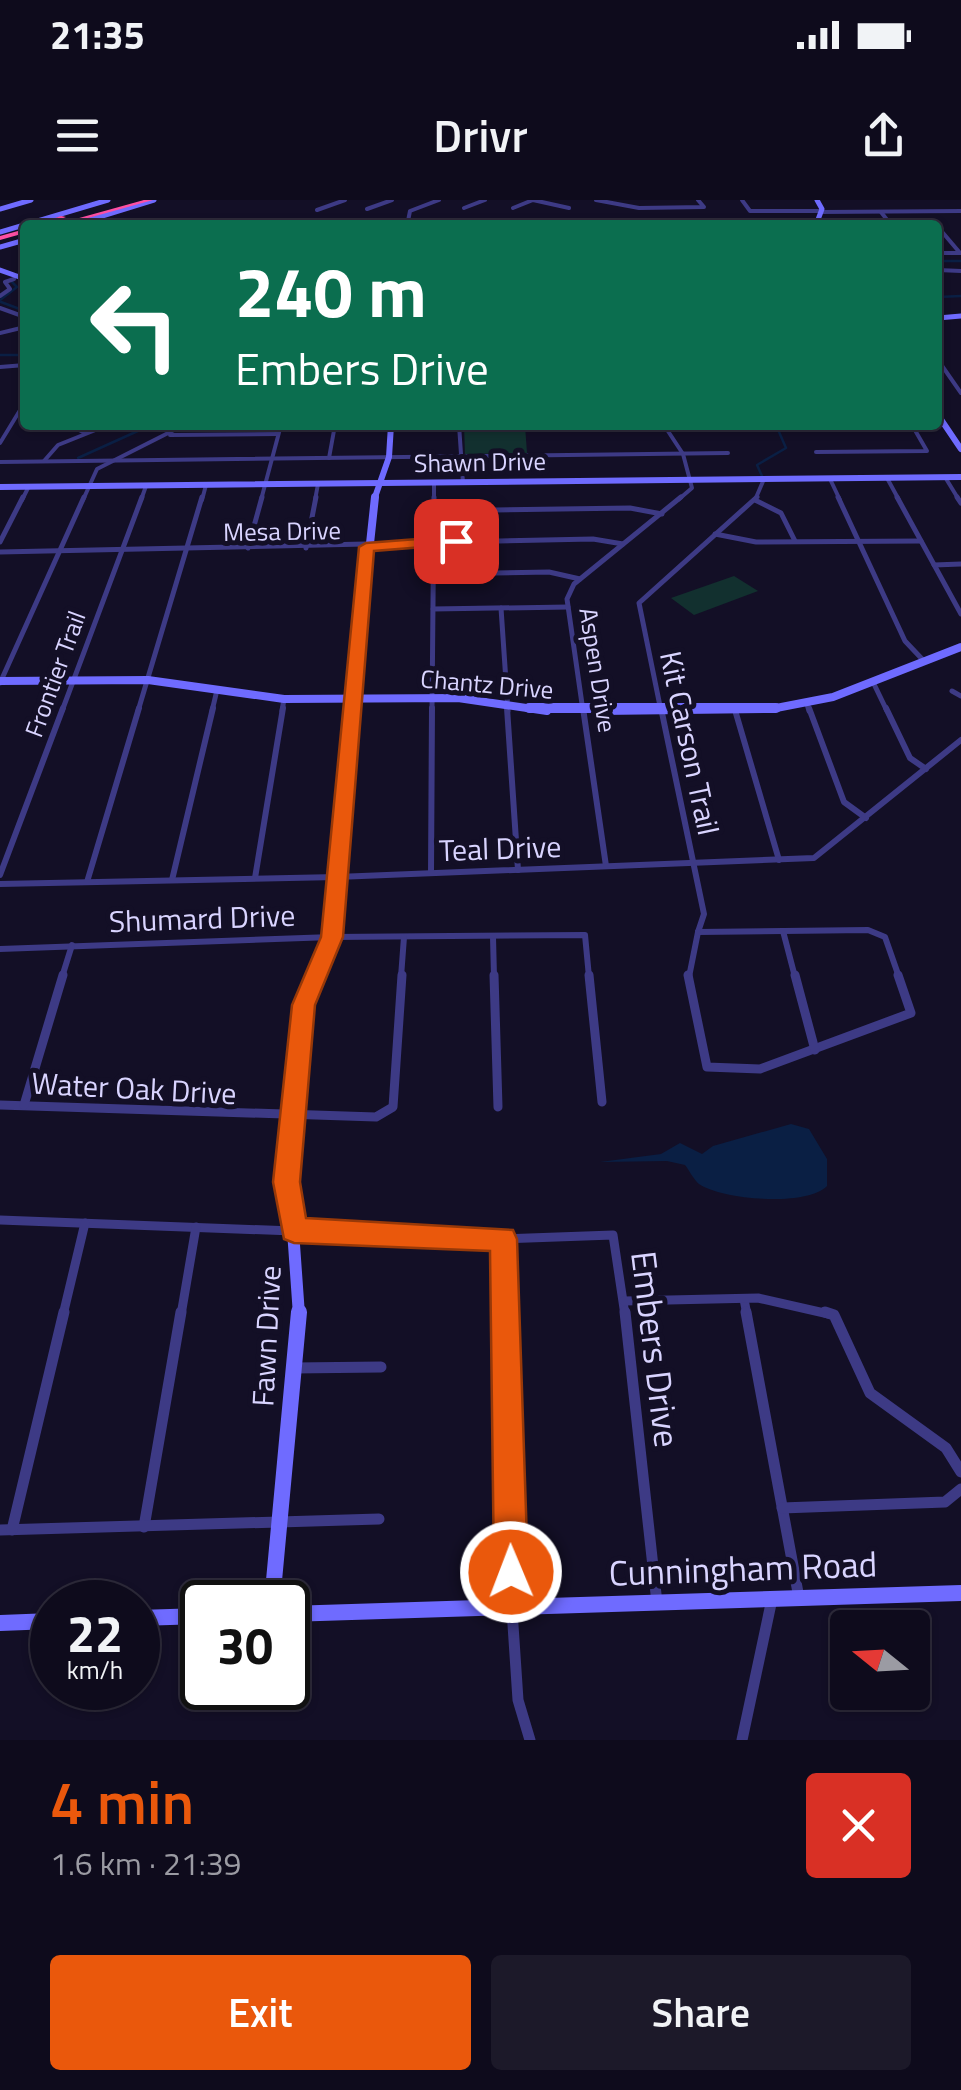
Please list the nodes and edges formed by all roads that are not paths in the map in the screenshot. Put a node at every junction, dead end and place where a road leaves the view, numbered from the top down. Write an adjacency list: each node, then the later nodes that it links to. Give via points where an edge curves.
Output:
1 (31, 200): 21 (street)
2 (108, 200): 29 (street)
3 (116, 200): 30 (highway)
4 (125, 200): 31 (highway)
5 (137, 200): 32 (highway)
6 (152, 200): 33 (highway); 34 (street)
7 (346, 200): 22 (street)
8 (392, 200): 23 (street)
9 (438, 200): 35 (street, via 410,211)
10 (486, 200): 17 (street)
11 (533, 200): 18 (street); 19 (street)
12 (596, 200): 20 (street)
13 (652, 200): 20 (street)
14 (698, 200): 20 (street, via 704,207)
15 (742, 200): 25 (street, via 750,212)
16 (817, 200): 25 (street)
17 (464, 208)
18 (512, 208)
19 (569, 208)
20 (664, 208)
21 (0, 209)
22 (318, 210)
23 (366, 210)
24 (961, 211): 28 (street)
25 (821, 212): 26 (street); 36 (street)
26 (847, 212): 27 (street); 37 (street)
27 (880, 212): 28 (street); 38 (street)
28 (924, 212): 39 (street)
29 (51, 220)
30 (52, 220)
31 (53, 220)
32 (72, 220)
33 (75, 220)
34 (90, 220)
35 (408, 220)
36 (818, 220)
37 (844, 220)
38 (887, 220)
39 (931, 220)
40 (942, 232): 41 (street)
41 (961, 253)
42 (0, 272): 43 (street)
43 (14, 278): 44 (street); 45 (street)
44 (20, 280)
45 (0, 296)
46 (0, 308): 47 (street)
47 (10, 312): 48 (street); 49 (street)
48 (20, 315)
49 (0, 316)
50 (942, 366): 51 (street)
51 (961, 394)
52 (20, 411): 54 (street)
53 (0, 420): 54 (street)
54 (14, 420): 68 (street)
55 (942, 421): 69 (street)
56 (78, 430): 65 (street)
57 (96, 430): 65 (street)
58 (175, 430): 67 (street)
59 (279, 430): 66 (street)
60 (334, 430): 75 (street)
61 (392, 430): 74 (street, Fawn Drive)
62 (459, 430): 73 (street)
63 (667, 430): 72 (street)
64 (915, 430): 70 (street, via 927,451)
65 (86, 434): 78 (street, via 58,445)
66 (278, 434): 67 (street); 76 (street)
67 (166, 435): 77 (street)
68 (0, 442)
69 (961, 449)
70 (816, 452)
71 (728, 453): 72 (street)
72 (683, 454): 73 (street); 84 (street)
73 (461, 456): 74 (street); 86 (street)
74 (389, 457): 75 (street); 87 (street, Fawn Drive)
75 (329, 458): 76 (street)
76 (272, 459): 77 (street); 89 (street)
77 (108, 460): 78 (street); 94 (street)
78 (44, 461): 79 (street)
79 (0, 462)
80 (945, 477): 81 (street, Shawn Drive); 82 (street, Shawn Drive); 97 (street)
81 (961, 477)
82 (887, 478): 85 (street, Shawn Drive); 105 (street)
83 (764, 479): 84 (street, Shawn Drive); 85 (street, Shawn Drive); 96 (street, Kit Carson Trail)
84 (691, 480): 86 (street, Shawn Drive); 99 (street, Aspen Drive, via 690,492)
85 (830, 480): 104 (street)
86 (463, 482): 88 (street, Shawn Drive)
87 (377, 483): 88 (street, Shawn Drive); 90 (street, Shawn Drive); 109 (street, Fawn Drive)
88 (434, 483): 98 (street)
89 (265, 484): 90 (street, Shawn Drive); 91 (street, Shawn Drive); 110 (street)
90 (318, 484): 111 (street)
91 (206, 485): 92 (street, Shawn Drive); 112 (street)
92 (146, 486): 94 (street, Shawn Drive); 113 (street, Frontier Trail)
93 (0, 487): 95 (street, Shawn Drive)
94 (87, 487): 95 (street, Shawn Drive); 115 (street)
95 (28, 488): 101 (street)
96 (755, 500): 102 (street, Kit Carson Trail); 103 (street, via 781,513)
97 (961, 503)
98 (434, 511): 99 (street, via 630,508); 107 (street)
99 (662, 514): 108 (street, Aspen Drive)
100 (0, 516): 101 (street)
101 (14, 516): 106 (street)
102 (714, 534): 103 (street); 138 (street, Kit Carson Trail, via 639,603)
103 (795, 541): 104 (street)
104 (858, 541): 105 (street); 125 (street, via 905,641)
105 (921, 541): 116 (street)
106 (0, 542)
107 (434, 543): 108 (street, Mesa Drive); 109 (street, Mesa Drive); 118 (street)
108 (623, 544): 119 (street, Aspen Drive)
109 (366, 547): 111 (street, Mesa Drive); 134 (street, Fawn Drive)
110 (248, 548): 111 (street, Mesa Drive); 112 (street, Mesa Drive)
111 (306, 548)
112 (186, 550): 113 (street, Mesa Drive); 127 (street)
113 (123, 551): 115 (street, Mesa Drive); 126 (street, Frontier Trail)
114 (0, 552): 115 (street, Mesa Drive)
115 (58, 552): 128 (street)
116 (934, 564): 117 (street); 123 (street)
117 (961, 564)
118 (433, 574): 119 (street, via 548,572); 122 (street)
119 (580, 579): 120 (street, Aspen Drive, via 569,590)
120 (568, 607): 121 (street); 140 (street, Aspen Drive)
121 (501, 608): 122 (street); 137 (street)
122 (433, 609): 132 (street)
123 (961, 614)
124 (961, 646): 125 (street, Chantz Drive)
125 (923, 660): 129 (street, Chantz Drive)
126 (74, 678): 127 (street, Chantz Drive); 128 (street, Chantz Drive); 149 (street, Frontier Trail)
127 (148, 680): 130 (street, Chantz Drive); 153 (street)
128 (0, 682)
129 (872, 682): 136 (street, Chantz Drive); 142 (street, via 901,744)
130 (218, 690): 135 (street, Chantz Drive); 152 (street)
131 (952, 691): 133 (street)
132 (432, 696): 134 (street, Chantz Drive); 137 (street, Chantz Drive); 148 (street)
133 (961, 696)
134 (352, 698): 135 (street, Chantz Drive); 151 (street, Fawn Drive)
135 (284, 699): 150 (street)
136 (807, 704): 139 (street, Chantz Drive); 143 (street, via 844,802)
137 (507, 705): 140 (street, Chantz Drive); 147 (street)
138 (659, 710): 139 (street, Chantz Drive); 140 (street, Chantz Drive); 145 (street, Kit Carson Trail)
139 (735, 710): 144 (street)
140 (584, 711): 146 (street, Aspen Drive)
141 (961, 740): 142 (street, Teal Drive)
142 (926, 769): 143 (street, Teal Drive)
143 (866, 818): 144 (street, Teal Drive, via 814,858)
144 (778, 860): 145 (street, Teal Drive)
145 (694, 863): 146 (street, Teal Drive); 156 (street, Kit Carson Trail, via 704,914)
146 (606, 866): 147 (street, Teal Drive)
147 (518, 870): 148 (street, Teal Drive)
148 (431, 872): 151 (street, Teal Drive)
149 (0, 875)
150 (255, 878): 151 (street, Teal Drive); 152 (street, Teal Drive)
151 (337, 878): 157 (street, Fawn Drive)
152 (172, 880): 153 (street, Teal Drive)
153 (87, 882): 154 (street, Teal Drive)
154 (0, 884)
155 (782, 931): 156 (street); 162 (street); 162 (street, via 868,930 885,937 911,1013)
156 (698, 932): 162 (street, Kit Carson Trail, via 687,969 710,1068 760,1069)
157 (332, 937): 158 (street, Shumard Drive); 160 (street, Shumard Drive); 167 (street, Fawn Drive, via 304,1005)
158 (404, 937): 159 (street, Shumard Drive); 167 (street, Water Oak Drive, via 393,1108 376,1117)
159 (493, 937): 163 (street, Shumard Drive, via 585,935); 166 (street)
160 (72, 945): 161 (street, Shumard Drive); 165 (street)
161 (0, 949)
162 (814, 1050)
163 (602, 1102)
164 (0, 1105): 165 (street, Water Oak Drive)
165 (24, 1105): 167 (street, Water Oak Drive)
166 (498, 1108)
167 (292, 1118): 171 (street, Fawn Drive, via 287,1182)
168 (0, 1220): 169 (street, Embers Drive)
169 (85, 1223): 170 (street, Embers Drive); 183 (street)
170 (196, 1227): 171 (street, Embers Drive); 182 (street)
171 (294, 1230): 172 (street, Embers Drive); 176 (street, Fawn Drive, via 300,1302)
172 (503, 1239): 174 (street, Embers Drive, via 612,1235); 189 (street)
173 (744, 1299): 174 (street); 177 (street, via 806,1303 834,1314 870,1393 946,1448); 179 (street)
174 (624, 1301): 188 (street, Embers Drive)
175 (381, 1367): 176 (street)
176 (294, 1368): 181 (street, Fawn Drive)
177 (961, 1472)
178 (961, 1489): 179 (street, via 945,1502)
179 (782, 1508): 187 (street)
180 (379, 1519): 181 (street)
181 (280, 1521): 182 (street); 184 (street, Fawn Drive)
182 (144, 1528): 183 (street)
183 (6, 1530)
184 (274, 1580)
185 (961, 1593): 187 (street, Cunningham Road)
186 (772, 1598): 187 (street, Cunningham Road); 188 (street, Cunningham Road); 194 (street)
187 (799, 1598)
188 (657, 1602): 189 (street, Cunningham Road)
189 (512, 1610): 190 (street, Cunningham Road); 193 (street, via 518,1700)
190 (310, 1614)
191 (30, 1622): 192 (street)
192 (0, 1623)
193 (530, 1740)
194 (742, 1740)

